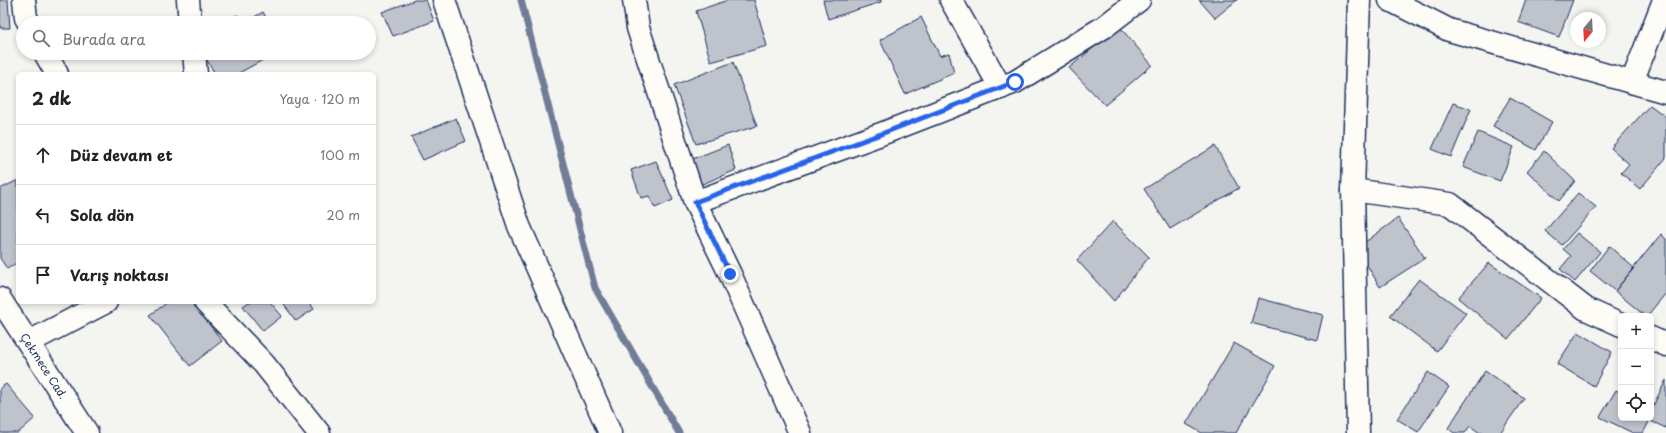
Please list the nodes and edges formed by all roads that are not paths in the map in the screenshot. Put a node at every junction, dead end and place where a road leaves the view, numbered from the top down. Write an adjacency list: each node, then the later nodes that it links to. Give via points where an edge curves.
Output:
1 (24, 0): 10 (street)
2 (188, 0): 11 (street)
3 (444, 0): 30 (street, via 519,226)
4 (634, 0): 20 (street, via 638,28)
5 (951, 0): 17 (street)
6 (1139, 0): 17 (street, via 1104,27)
7 (1359, 0): 19 (street)
8 (1390, 0): 16 (street, via 1449,30)
9 (1664, 0): 16 (street)
10 (26, 16)
11 (189, 16)
12 (50, 60): 14 (street)
13 (195, 60): 15 (street)
14 (56, 72)
15 (196, 72)
16 (1632, 82): 18 (street)
17 (1001, 88): 20 (street)
18 (1666, 92)
19 (1353, 190): 24 (street, via 1450,204 1586,309); 32 (street)
20 (695, 202): 31 (street, via 730,274)
21 (0, 299): 26 (street, Çekmece Cad.)
22 (102, 304): 26 (street)
23 (207, 304): 29 (street, via 264,364)
24 (1618, 324)
25 (1654, 339): 27 (street)
26 (29, 342): 28 (street, Çekmece Cad.)
27 (1666, 345)
28 (87, 433)
29 (318, 433)
30 (610, 433)
31 (800, 433)
32 (1358, 433)

